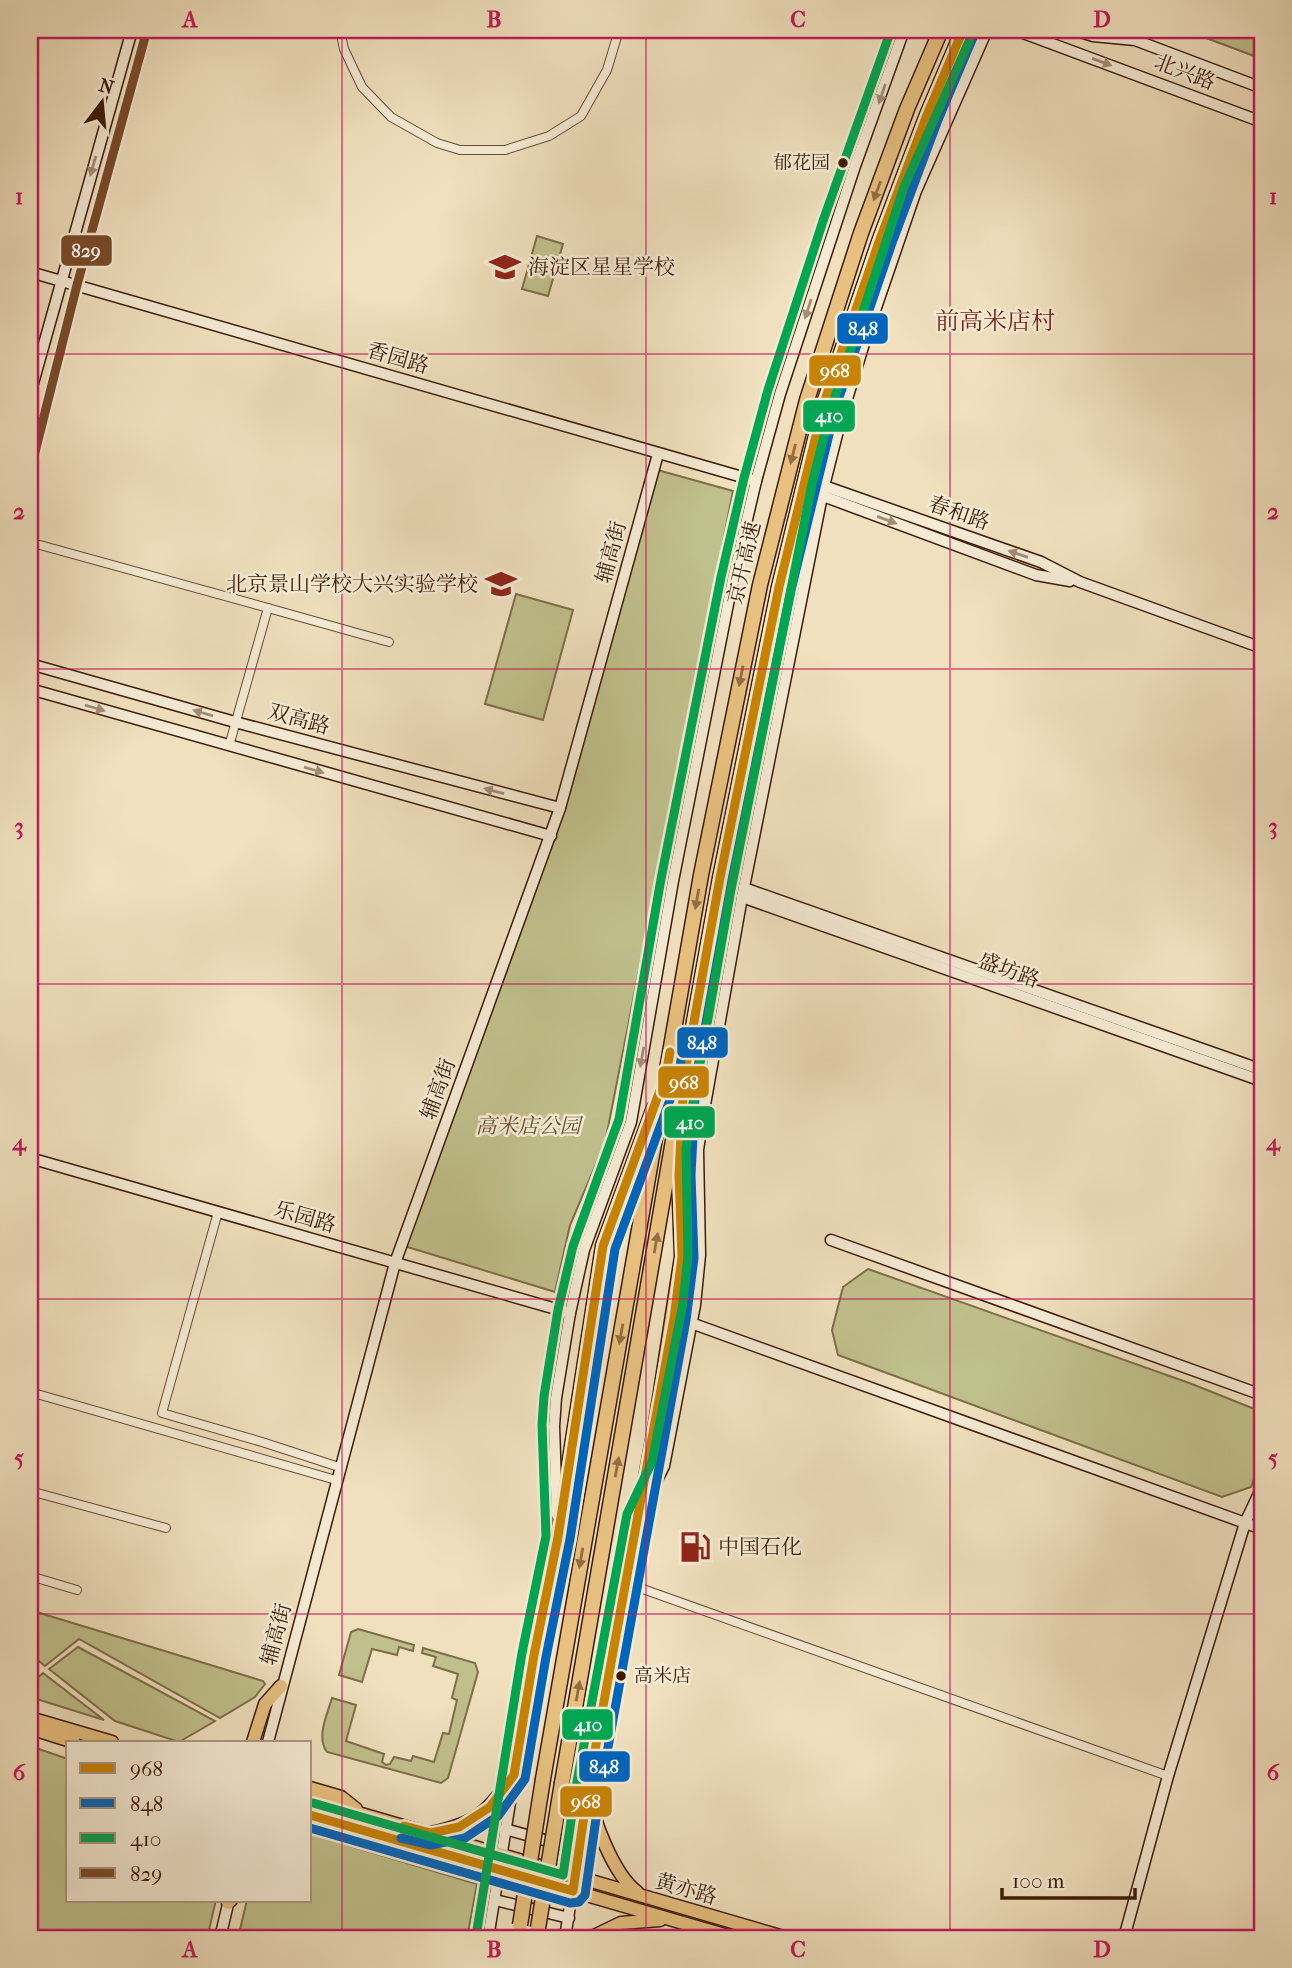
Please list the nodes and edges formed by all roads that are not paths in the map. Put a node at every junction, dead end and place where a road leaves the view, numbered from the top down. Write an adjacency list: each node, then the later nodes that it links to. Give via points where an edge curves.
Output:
1 (132, 30): 16 (street, one-way to 16)
2 (147, 30): 17 (street)
3 (340, 30): 4 (street, via 362,88 391,117 460,150 505,150 549,136 581,116 607,70)
4 (619, 30)
5 (904, 30): 22 (street, one-way to 22, via 836,222)
6 (963, 30): 39 (highway, 京开高速, via 880,239 824,403 776,600)
7 (987, 30): 23 (street, via 916,191 867,334)
8 (1014, 30): 14 (street, 北兴路, one-way to 14)
9 (1074, 30): 12 (street, 北兴路)
10 (1118, 30): 12 (street)
11 (939, 33): 38 (highway, 京开高速, one-way to 38, via 861,233 803,413 760,585)
12 (1135, 40): 13 (street, 北兴路)
13 (1262, 88)
14 (1262, 122)
15 (30, 272): 16 (street, 香园路)
16 (60, 281): 17 (street, 香园路); 18 (street)
17 (77, 285): 19 (street, 香园路); 20 (street)
18 (30, 394)
19 (658, 454): 22 (street, 香园路); 34 (street, 辅高街)
20 (32, 458): 21 (street)
21 (30, 472)
22 (756, 481): 45 (street, one-way to 45, via 673,881 631,1122 584,1250)
23 (823, 491): 27 (street, 春和路, via 1041,562 1080,582); 36 (street)
24 (40, 545): 25 (street)
25 (268, 608): 26 (street); 32 (street)
26 (388, 642)
27 (1262, 648)
28 (30, 664): 30 (street, 双高路)
29 (30, 689): 31 (street, one-way to 31)
30 (152, 699): 31 (street); 32 (street, 双高路, one-way to 30)
31 (146, 722): 33 (street)
32 (235, 723): 33 (street); 34 (street, 双高路, one-way to 32)
33 (229, 746): 35 (street, one-way to 35)
34 (560, 808): 35 (street, 辅高街)
35 (551, 836): 44 (street, 辅高街)
36 (743, 892): 37 (street, 盛坊路); 40 (street, 盛坊路); 46 (street, via 698,1150 700,1255)
37 (1262, 1070)
38 (666, 1074): 57 (highway, via 603,1246); 87 (highway, 京开高速, one-way to 87, bridge)
39 (684, 1077): 53 (highway, via 679,1175 682,1257); 88 (highway, 京开高速, one-way to 39, bridge)
40 (1262, 1081)
41 (30, 1158): 42 (street, 乐园路)
42 (218, 1212): 44 (street, 乐园路); 49 (street, via 162,1413)
43 (831, 1240): 48 (street)
44 (394, 1263): 45 (street, 乐园路); 49 (street, 辅高街)
45 (570, 1313): 57 (street, via 555,1398)
46 (691, 1323): 53 (street, via 664,1466); 54 (street)
47 (30, 1392): 50 (street)
48 (1262, 1395)
49 (339, 1467): 50 (street, 辅高街)
50 (336, 1480): 61 (street, 辅高街)
51 (1262, 1488): 54 (street)
52 (30, 1491): 55 (street)
53 (639, 1516): 59 (street)
54 (1245, 1523): 56 (street); 69 (street)
55 (166, 1528)
56 (1262, 1529)
57 (558, 1537): 68 (street)
58 (30, 1576): 60 (street)
59 (626, 1583): 69 (street); 71 (street)
60 (77, 1590)
61 (281, 1686): 66 (main road, via 265,1704); 67 (street, 辅高街)
62 (30, 1718): 65 (main road)
63 (30, 1728): 64 (main road)
64 (71, 1741)
65 (109, 1741)
66 (253, 1741)
67 (268, 1741)
68 (514, 1775): 75 (street); 76 (main road, via 477,1818)
69 (1168, 1776): 95 (street)
70 (312, 1789): 73 (main road, via 341,1797)
71 (588, 1789): 77 (street); 82 (main road, via 591,1809 617,1867 628,1885)
72 (312, 1800): 73 (main road, 黄亦路)
73 (361, 1813): 76 (main road, 黄亦路)
74 (312, 1816): 79 (main road, 黄亦路)
75 (505, 1829): 77 (street); 78 (street)
76 (431, 1833): 78 (main road, 黄亦路)
77 (580, 1850): 80 (street)
78 (502, 1856): 79 (street); 80 (main road, 黄亦路)
79 (500, 1869): 81 (main road, 黄亦路); 83 (street)
80 (575, 1876): 81 (street); 82 (main road, 黄亦路)
81 (573, 1891): 85 (street); 86 (main road, 黄亦路)
82 (643, 1896): 94 (main road, 黄亦路)
83 (495, 1900): 85 (street); 90 (street)
84 (229, 1902): 89 (street)
85 (569, 1919): 91 (street)
86 (670, 1919): 92 (main road, via 621,1923); 93 (main road, 黄亦路)
87 (519, 1932)
88 (537, 1933)
89 (220, 1938)
90 (488, 1938)
91 (565, 1938)
92 (590, 1938)
93 (735, 1938)
94 (786, 1938)
95 (1124, 1938)

